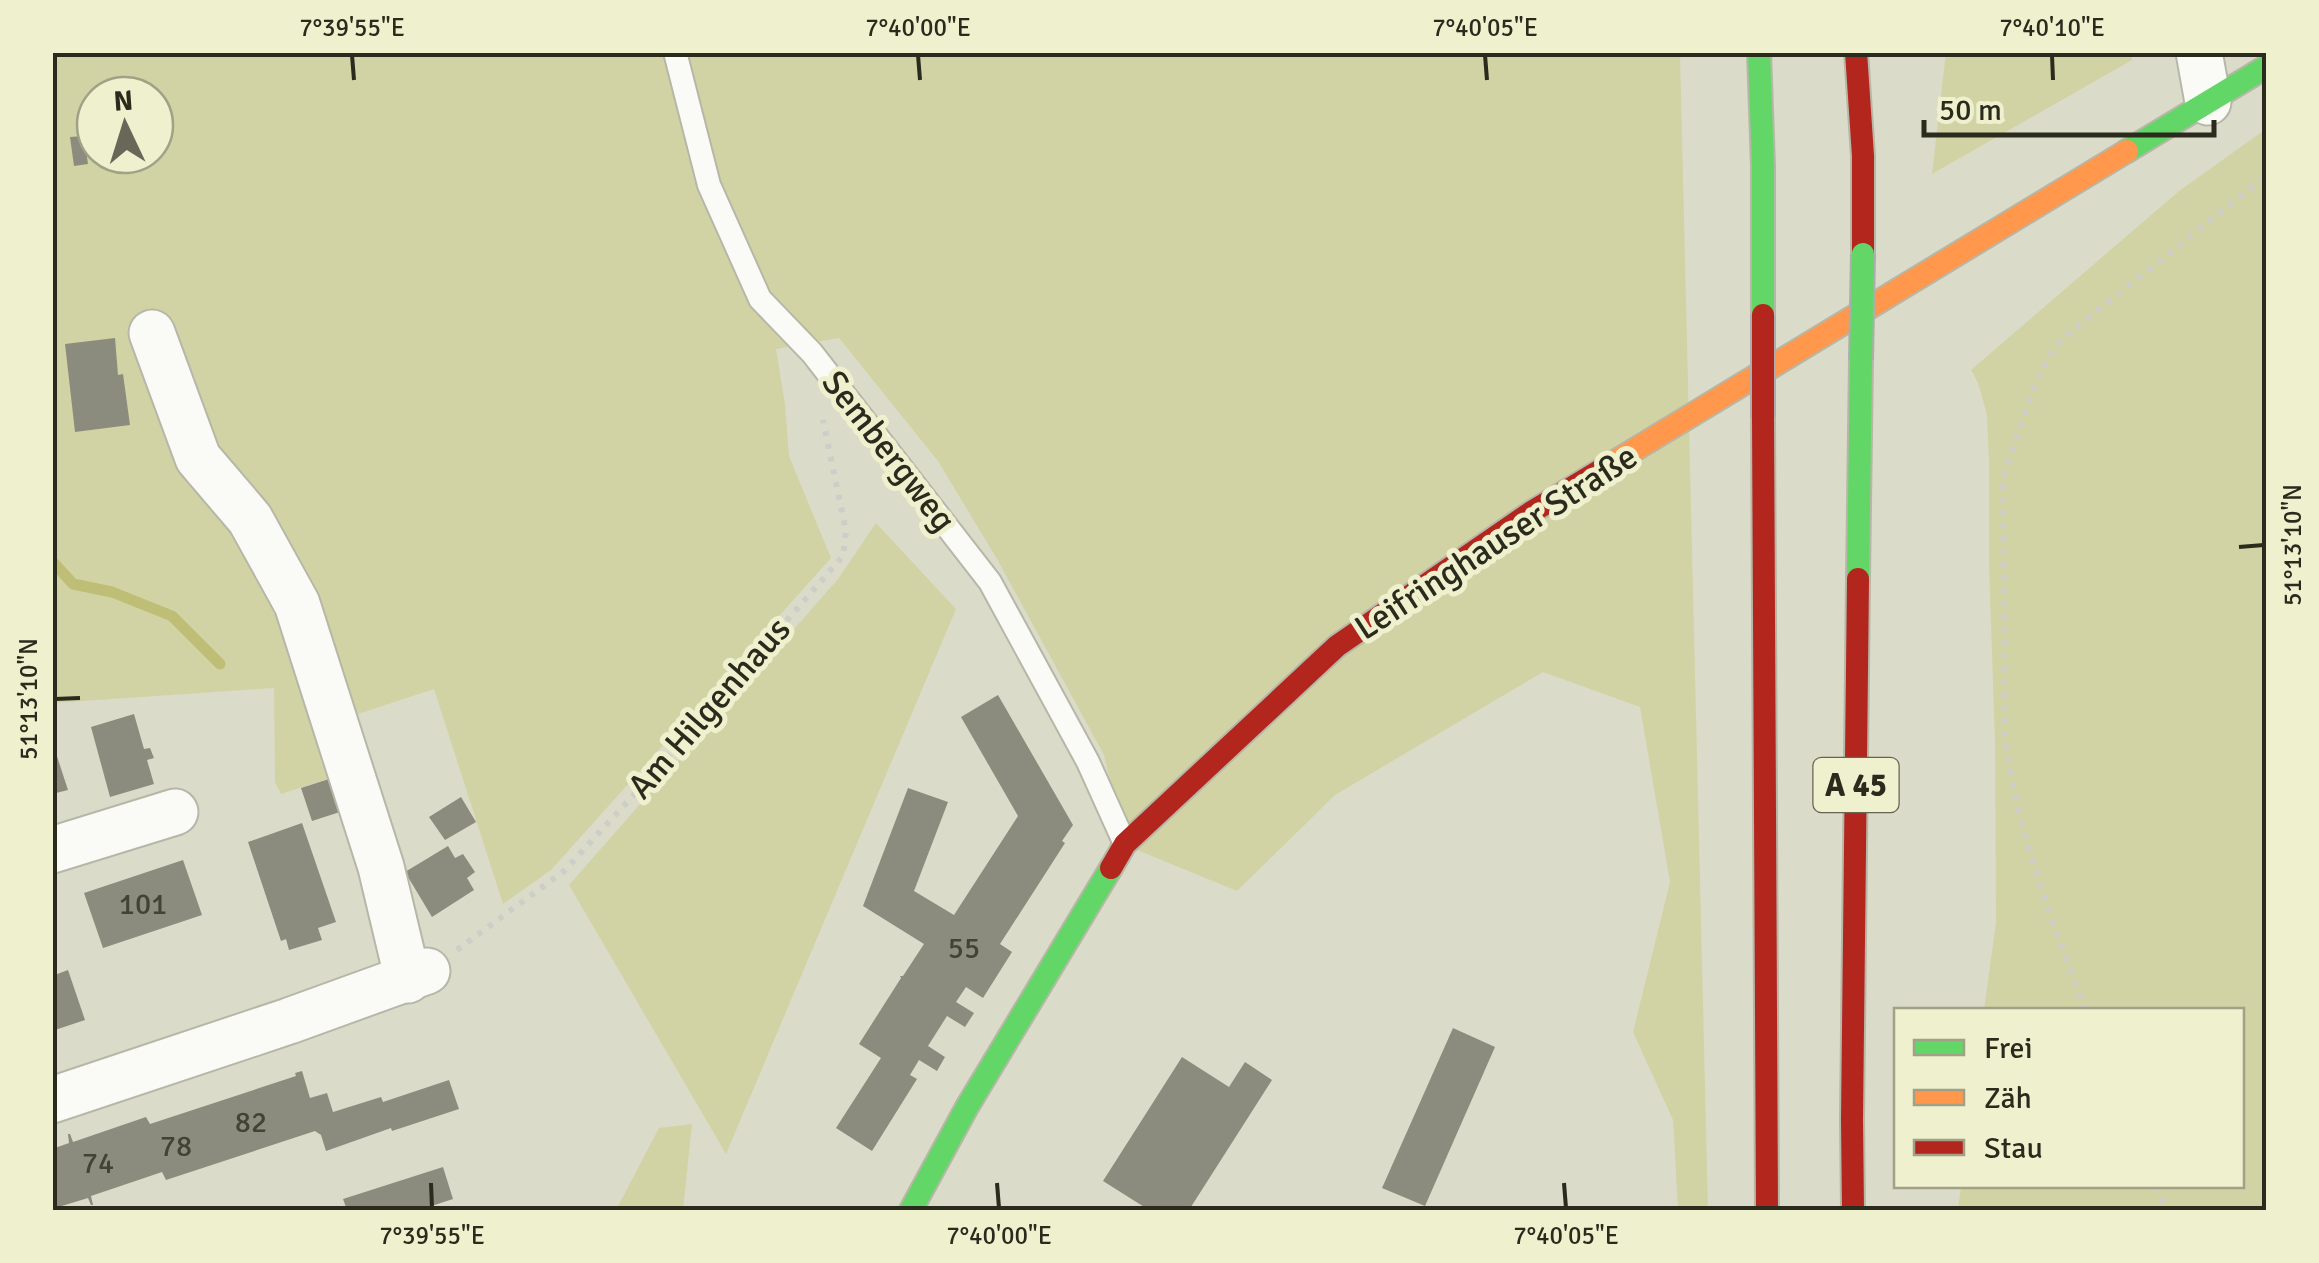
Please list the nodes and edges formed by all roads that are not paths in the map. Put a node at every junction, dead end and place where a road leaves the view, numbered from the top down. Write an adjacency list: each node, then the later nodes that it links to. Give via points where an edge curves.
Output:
1 (675, 52): 13 (lane, Sembergweg, via 708,185 760,299 812,352 990,582)
2 (1740, 52): 10 (main road)
3 (1759, 52): 10 (main road, A 45)
4 (1856, 52): 9 (main road, A 45)
5 (1868, 52): 9 (main road)
6 (2199, 52): 8 (street)
7 (2266, 67): 8 (main road, Leifringhauser Straße)
8 (2208, 102): 13 (main road, Leifringhauser Straße, via 1530,513 1337,646)
9 (1862, 156): 18 (main road, A 45, bridge)
10 (1763, 166): 17 (main road, A 45, bridge)
11 (152, 333): 15 (street, via 198,458 250,518 297,604 418,976)
12 (175, 812): 14 (street)
13 (1125, 844): 16 (main road, Leifringhauser Straße)
14 (52, 850)
15 (52, 1100)
16 (911, 1210)
17 (1768, 1210)
18 (1854, 1210)

